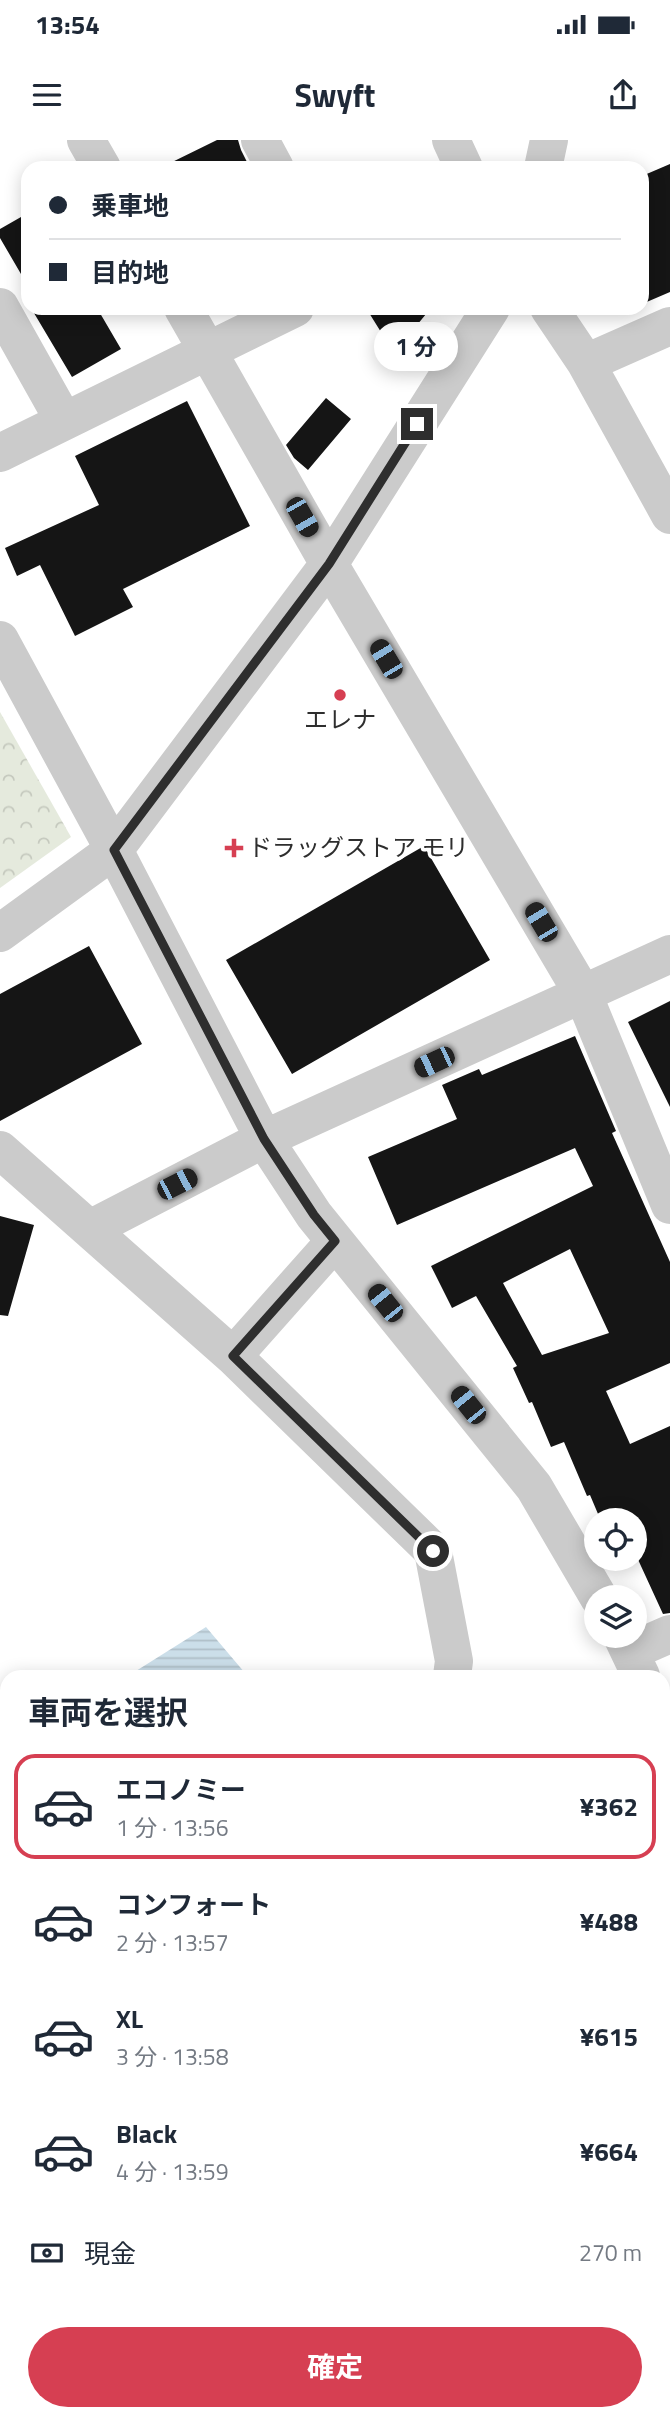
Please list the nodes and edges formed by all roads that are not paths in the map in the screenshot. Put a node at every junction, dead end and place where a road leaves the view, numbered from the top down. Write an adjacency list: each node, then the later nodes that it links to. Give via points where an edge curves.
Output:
1 (86, 140): 5 (street)
2 (260, 140): 6 (street)
3 (451, 140): 7 (street)
4 (549, 140): 8 (street)
5 (98, 161)
6 (271, 161)
7 (461, 161)
8 (544, 161)
9 (0, 307): 17 (street)
10 (187, 315): 15 (street)
11 (281, 315): 15 (street)
12 (487, 315): 20 (street)
13 (554, 315): 16 (street)
14 (670, 326): 16 (street)
15 (207, 351): 17 (street); 20 (street)
16 (586, 363): 19 (street)
17 (64, 421): 18 (street)
18 (0, 453)
19 (670, 515)
20 (329, 564): 22 (street); 25 (street)
21 (0, 640): 22 (street)
22 (114, 850): 23 (street); 26 (street)
23 (0, 933)
24 (670, 954): 25 (street)
25 (583, 994): 26 (street); 28 (street)
26 (264, 1139): 29 (street); 30 (street)
27 (0, 1150): 29 (street)
28 (670, 1205)
29 (90, 1229): 31 (street)
30 (335, 1241): 31 (street); 32 (street, via 534,1487)
31 (233, 1356): 35 (street, via 433,1551)
32 (591, 1585)
33 (670, 1634): 34 (street)
34 (631, 1655)
35 (453, 1670)

